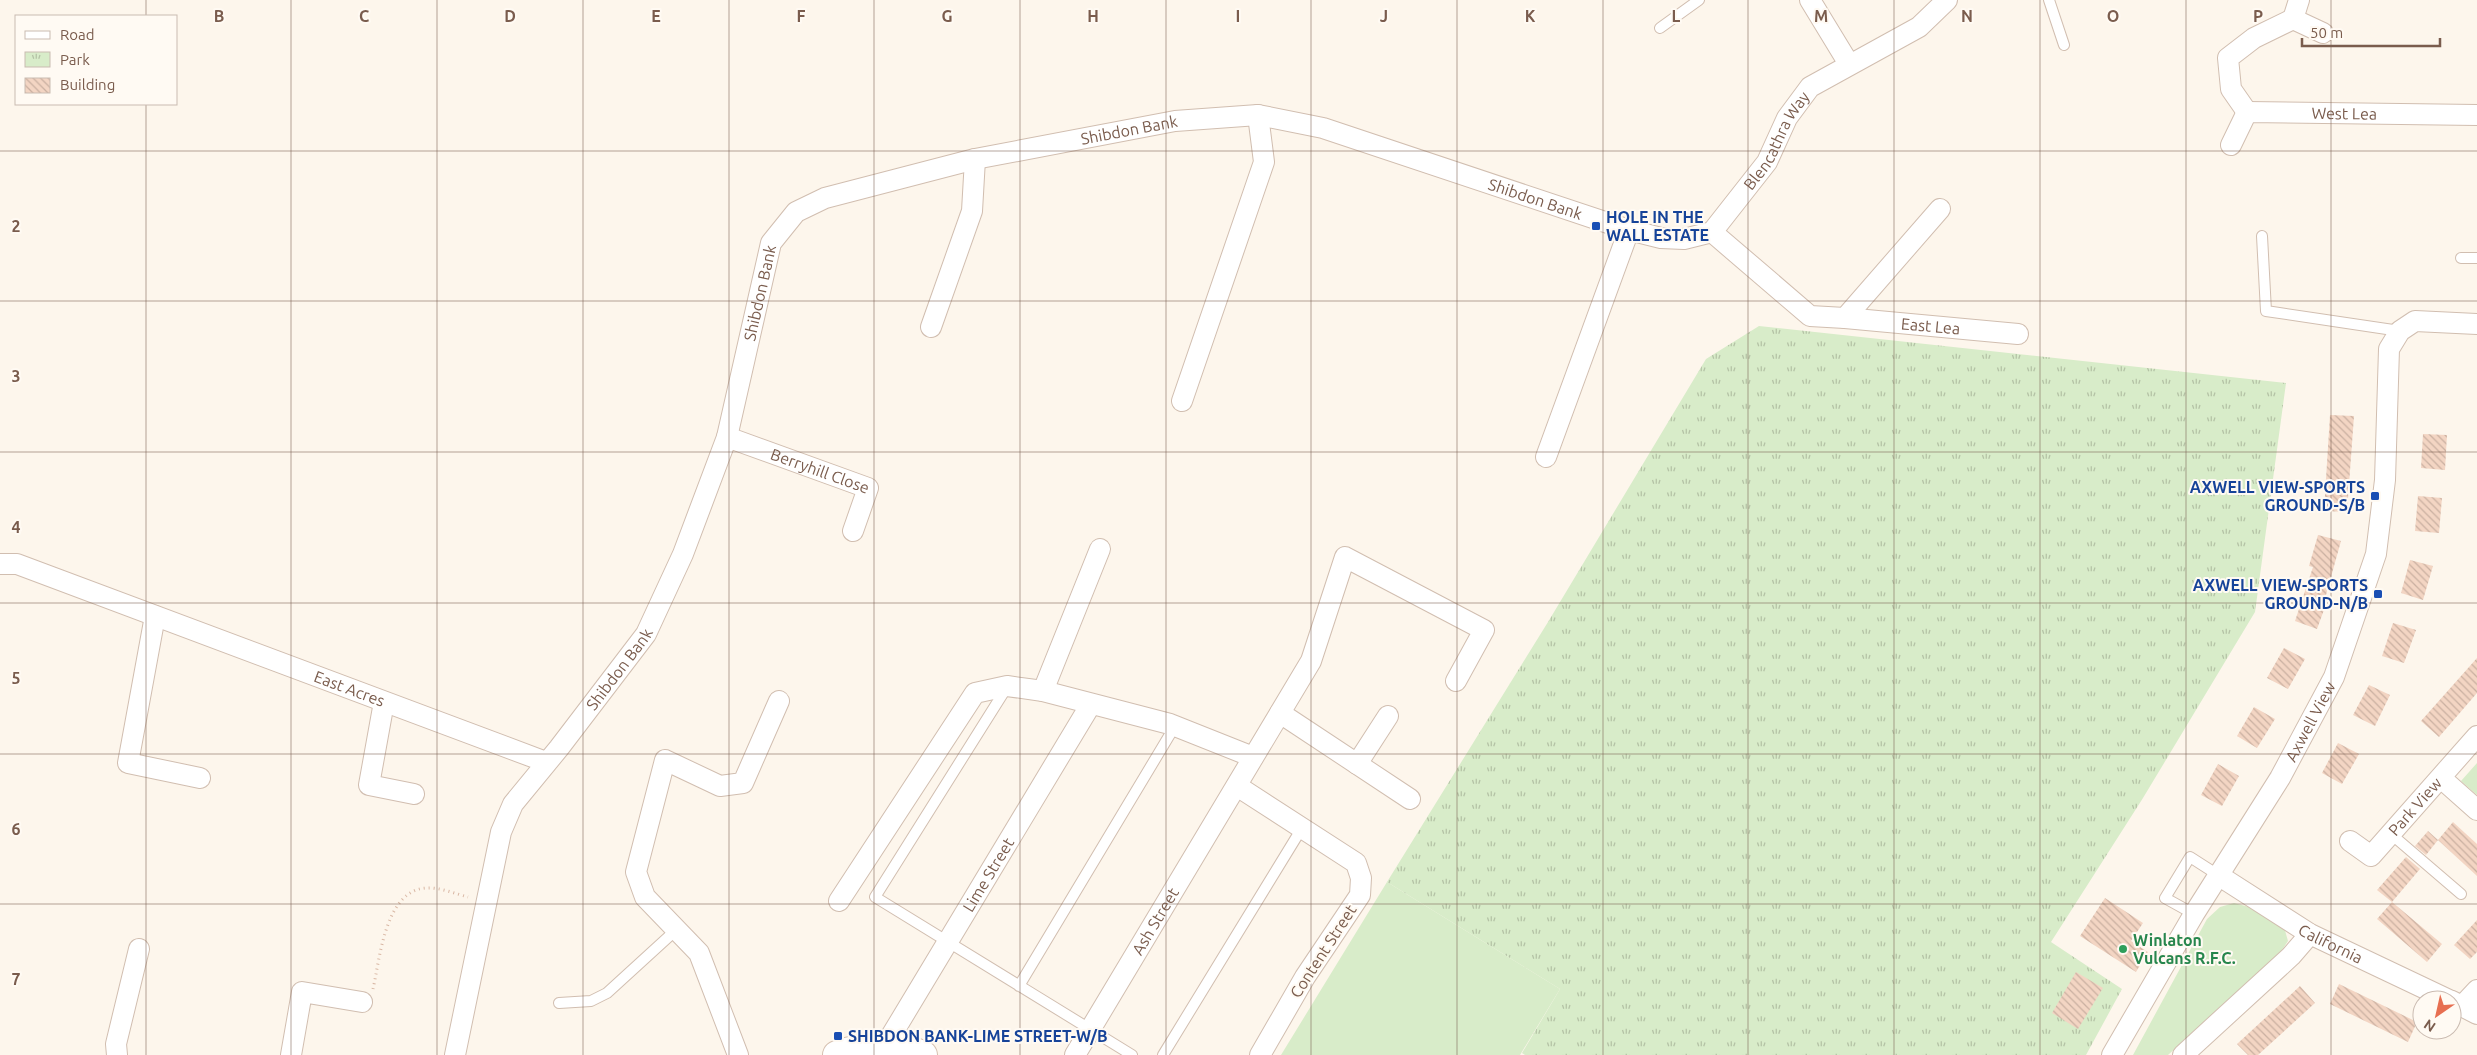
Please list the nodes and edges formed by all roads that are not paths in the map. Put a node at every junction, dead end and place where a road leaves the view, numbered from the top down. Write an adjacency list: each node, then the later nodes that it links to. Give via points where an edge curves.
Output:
1 (1699, 0): 7 (lane)
2 (1810, 0): 10 (street)
3 (1947, 0): 10 (street, Blencathra Way, via 1919,27)
4 (2048, 0): 9 (lane)
5 (2299, 0): 6 (street)
6 (2293, 19): 8 (street); 11 (street, via 2254,38 2228,58 2231,88)
7 (1660, 28)
8 (2323, 33)
9 (2064, 45)
10 (1849, 64): 18 (street, Blencathra Way, via 1810,87 1787,118 1767,162)
11 (2247, 112): 13 (street, West Lea); 14 (street)
12 (1258, 115): 15 (street, Shibdon Bank, via 1175,121); 17 (street, Shibdon Bank, via 1323,128); 27 (street, via 1264,162)
13 (2477, 116)
14 (2231, 145)
15 (975, 159): 24 (street, via 972,211); 28 (street, Shibdon Bank, via 825,198 796,212 771,244)
16 (1940, 209): 22 (street)
17 (1629, 230): 18 (street, via 1661,238 1684,239); 29 (street)
18 (1712, 232): 22 (street, East Lea, via 1810,316)
19 (2262, 236): 25 (lane, via 2266,311)
20 (2461, 258): 21 (lane)
21 (2477, 258)
22 (1845, 318): 26 (street, East Lea)
23 (2477, 324): 25 (street, via 2415,322)
24 (931, 327)
25 (2400, 330): 56 (street, Axwell View, via 2389,349 2384,480 2376,554 2334,677 2280,778)
26 (2018, 334)
27 (1182, 401)
28 (727, 437): 30 (street, Berryhill Close, via 868,488); 45 (street, Shibdon Bank, via 683,554 646,634)
29 (1546, 457)
30 (853, 531)
31 (1100, 549): 36 (street)
32 (0, 564): 33 (street, East Acres, via 17,564)
33 (154, 616): 38 (street, East Acres); 47 (street, via 128,763)
34 (1456, 681): 40 (street, Ash Street, via 1484,630 1345,557 1312,661)
35 (1007, 686): 36 (street); 58 (street, via 975,693); 62 (lane, via 875,897)
36 (1042, 691): 39 (street)
37 (779, 701): 60 (street, via 743,783 720,786 665,760 636,872 645,897)
38 (384, 702): 45 (street, East Acres); 50 (street, via 369,785)
39 (1091, 704): 42 (street); 62 (street, Lime Street)
40 (1280, 712): 44 (street, Ash Street); 46 (street)
41 (1388, 716): 46 (street)
42 (1174, 726): 44 (street); 64 (lane)
43 (2477, 736): 48 (street, Park View)
44 (1253, 757): 49 (street, Ash Street)
45 (546, 762): 75 (street, Shibdon Bank, via 513,804 501,832)
46 (1357, 764): 51 (street)
47 (200, 778)
48 (2441, 778): 52 (street); 54 (street, Park View)
49 (1237, 786): 53 (street, Content Street); 70 (street, Ash Street)
50 (414, 794)
51 (1410, 799)
52 (2477, 810)
53 (1302, 828): 80 (lane); 81 (street, Content Street, via 1356,863 1361,878 1360,895 1305,977)
54 (2391, 834): 55 (street, Park View, via 2371,856); 57 (lane)
55 (2350, 841)
56 (2218, 875): 59 (street, Axwell View); 59 (lane, via 2190,857 2185,865 2165,898); 61 (street, California)
57 (2461, 894)
58 (839, 901)
59 (2194, 914): 82 (street, Axwell View)
60 (676, 930): 68 (lane, via 607,993 591,1001); 76 (street, via 699,953)
61 (2310, 934): 65 (street, California); 83 (street, via 2291,956)
62 (947, 942): 64 (lane); 71 (street, Lime Street)
63 (139, 949): 73 (street, via 116,1044)
64 (1019, 986): 70 (lane)
65 (2428, 990)
66 (2477, 990): 69 (street)
67 (362, 1002): 74 (street, via 302,992)
68 (559, 1003)
69 (2462, 1003)
70 (1091, 1030): 78 (street, Ash Street); 79 (lane)
71 (885, 1046): 72 (street); 77 (street)
72 (921, 1054)
73 (118, 1055)
74 (291, 1055)
75 (455, 1055)
76 (738, 1055)
77 (838, 1055)
78 (1076, 1055)
79 (1132, 1055)
80 (1163, 1055)
81 (1260, 1055)
82 (2112, 1055)
83 (2183, 1055)

